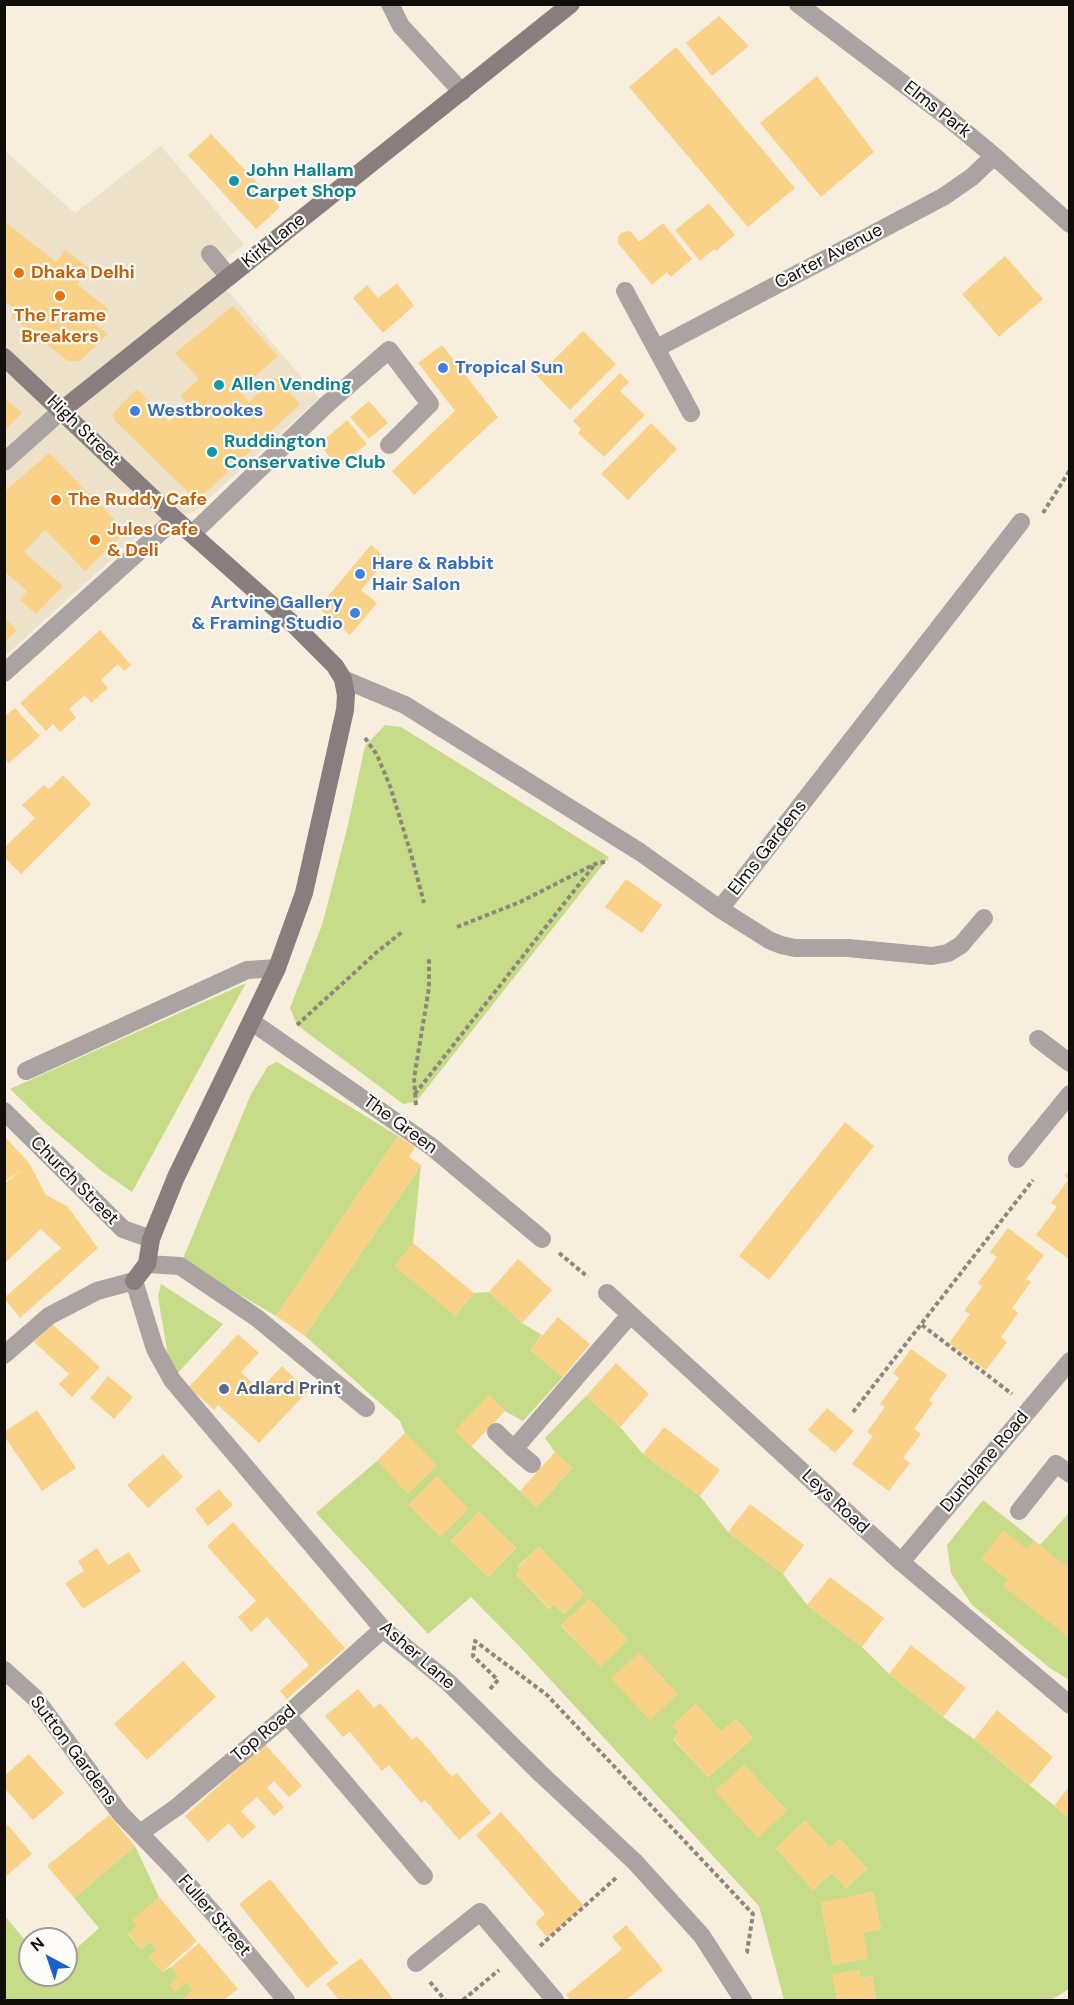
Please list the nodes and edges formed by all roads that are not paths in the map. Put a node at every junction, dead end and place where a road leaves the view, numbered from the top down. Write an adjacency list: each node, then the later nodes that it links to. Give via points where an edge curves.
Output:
1 (390, 4): 4 (street, via 401,26)
2 (572, 4): 4 (street, Kirk Lane)
3 (798, 4): 5 (street, Elms Park)
4 (462, 92): 8 (street, Kirk Lane)
5 (994, 156): 6 (street, Elms Park); 10 (street, Carter Avenue, via 943,197)
6 (1070, 224)
7 (210, 254): 8 (street)
8 (229, 277): 12 (street, Kirk Lane)
9 (625, 291): 10 (street)
10 (657, 348): 13 (street)
11 (4, 357): 12 (street, High Street)
12 (62, 410): 15 (street); 16 (street, High Street)
13 (692, 413)
14 (388, 445): 18 (street, via 430,404 389,350)
15 (4, 462)
16 (175, 519): 18 (street, High Street); 19 (street)
17 (1021, 522): 21 (street, Elms Gardens)
18 (192, 534): 20 (street, High Street, via 301,633)
19 (4, 673)
20 (343, 679): 21 (street, Elms Gardens, via 405,705 640,852); 23 (street, via 344,714 304,893)
21 (720, 909): 22 (street, via 769,940 788,947 932,956 961,945)
22 (984, 918)
23 (277, 968): 24 (street); 27 (street, via 247,970)
24 (252, 1022): 31 (street, via 176,1177); 32 (street, The Green, via 419,1138)
25 (1038, 1039): 26 (street)
26 (1070, 1063)
27 (26, 1071)
28 (1070, 1094): 30 (street)
29 (4, 1111): 31 (street, Church Street, via 123,1229)
30 (1017, 1159)
31 (151, 1239): 33 (street)
32 (542, 1239)
33 (147, 1264): 34 (street); 39 (street, via 180,1266 257,1318)
34 (134, 1281): 37 (street, via 97,1291 48,1316); 46 (street, Asher Lane, via 155,1349 172,1380)
35 (607, 1293): 36 (street, Leys Road)
36 (630, 1315): 41 (street); 45 (street, Leys Road)
37 (4, 1355)
38 (1070, 1361): 45 (street, Dunblane Road)
39 (366, 1408)
40 (495, 1432): 41 (street)
41 (514, 1449): 42 (street)
42 (532, 1464)
43 (1070, 1474): 44 (street, via 1056,1464)
44 (1019, 1511)
45 (901, 1562): 48 (street, Leys Road)
46 (383, 1629): 49 (street, Top Road); 55 (street, Asher Lane, via 448,1682 635,1862 702,1936)
47 (4, 1670): 50 (street, Sutton Gardens, via 35,1698 120,1813)
48 (1070, 1705)
49 (287, 1714): 50 (street, Top Road); 51 (street)
50 (140, 1833): 53 (street, Fuller Street)
51 (423, 1876)
52 (416, 1963): 54 (street, via 480,1912)
53 (286, 2001)
54 (555, 2001)
55 (743, 2001)

